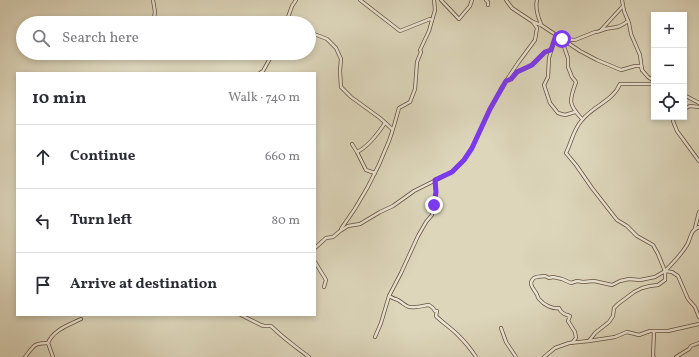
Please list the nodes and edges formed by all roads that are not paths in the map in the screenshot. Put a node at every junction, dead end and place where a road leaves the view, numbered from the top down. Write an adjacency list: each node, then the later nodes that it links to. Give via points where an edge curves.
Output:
1 (153, 0): 13 (street)
2 (296, 0): 14 (street)
3 (360, 0): 15 (street, via 400,31)
4 (434, 0): 15 (street)
5 (441, 0): 6 (street, via 459,19)
6 (472, 0)
7 (486, 0): 11 (street)
8 (506, 0): 16 (street, via 512,8)
9 (537, 0): 18 (street, via 538,16)
10 (622, 0): 12 (street)
11 (488, 5)
12 (623, 5): 17 (street); 19 (street)
13 (154, 16)
14 (288, 16)
15 (432, 20): 38 (street, via 417,62 415,89 410,102 399,108)
16 (533, 22): 18 (street); 28 (street, via 537,28 535,40)
17 (628, 22): 19 (street, via 620,27); 25 (street, via 640,54)
18 (542, 25): 21 (street)
19 (599, 32): 22 (street, via 575,40)
20 (316, 35): 37 (street, via 327,39 336,48 340,59 341,87)
21 (556, 35): 22 (street); 23 (street)
22 (562, 38): 25 (street, via 580,51 621,70 641,66); 34 (street, via 568,67 576,82 570,100)
23 (551, 50): 28 (street); 34 (street, via 548,77 544,85 550,103 558,113)
24 (269, 60): 26 (street)
25 (642, 70): 27 (street)
26 (262, 72)
27 (651, 80)
28 (506, 81): 43 (street, via 464,160 452,172)
29 (651, 82): 35 (street, via 620,84 617,91)
30 (687, 97): 31 (street)
31 (699, 104)
32 (699, 107): 33 (street)
33 (687, 108)
34 (575, 112): 35 (street)
35 (582, 119): 50 (street, via 573,133 566,153 617,220 653,245)
36 (673, 120): 41 (street, via 677,131)
37 (385, 123): 38 (street); 40 (street)
38 (392, 130): 42 (street)
39 (352, 144): 40 (street)
40 (357, 152): 42 (street, via 366,170)
41 (699, 161)
42 (375, 173): 47 (street, via 359,204)
43 (435, 180): 47 (street, via 360,224 348,226); 52 (street, via 436,192 432,215 418,236)
44 (699, 212): 46 (street)
45 (699, 227): 46 (street)
46 (695, 228): 50 (street, via 687,245)
47 (340, 231): 48 (street)
48 (316, 247)
49 (316, 264): 51 (street, via 326,280)
50 (665, 271): 54 (street, via 678,276); 60 (street, via 665,280 658,285 642,288 618,304 609,322); 62 (street, via 655,277 629,279 612,286 594,281 571,283 545,276 532,279 532,287 543,303 559,308 563,314 570,316 568,321 576,338)
51 (324, 287)
52 (389, 296): 59 (street); 67 (street, via 407,307 430,305 435,312 437,311 436,316 470,347)
53 (244, 316): 66 (street, via 264,326 271,326)
54 (699, 318)
55 (81, 319): 61 (street, via 55,333)
56 (699, 324): 58 (street, via 668,331)
57 (501, 328): 68 (street)
58 (654, 331): 60 (street, via 639,335 627,332 615,337); 70 (street)
59 (376, 337)
60 (589, 341): 62 (street)
61 (48, 343): 64 (street, via 38,343); 65 (street)
62 (572, 343): 69 (street, via 555,348)
63 (699, 343): 71 (street)
64 (25, 357)
65 (53, 357)
66 (309, 357)
67 (476, 357)
68 (516, 357)
69 (544, 357)
70 (654, 357)
71 (676, 357)

